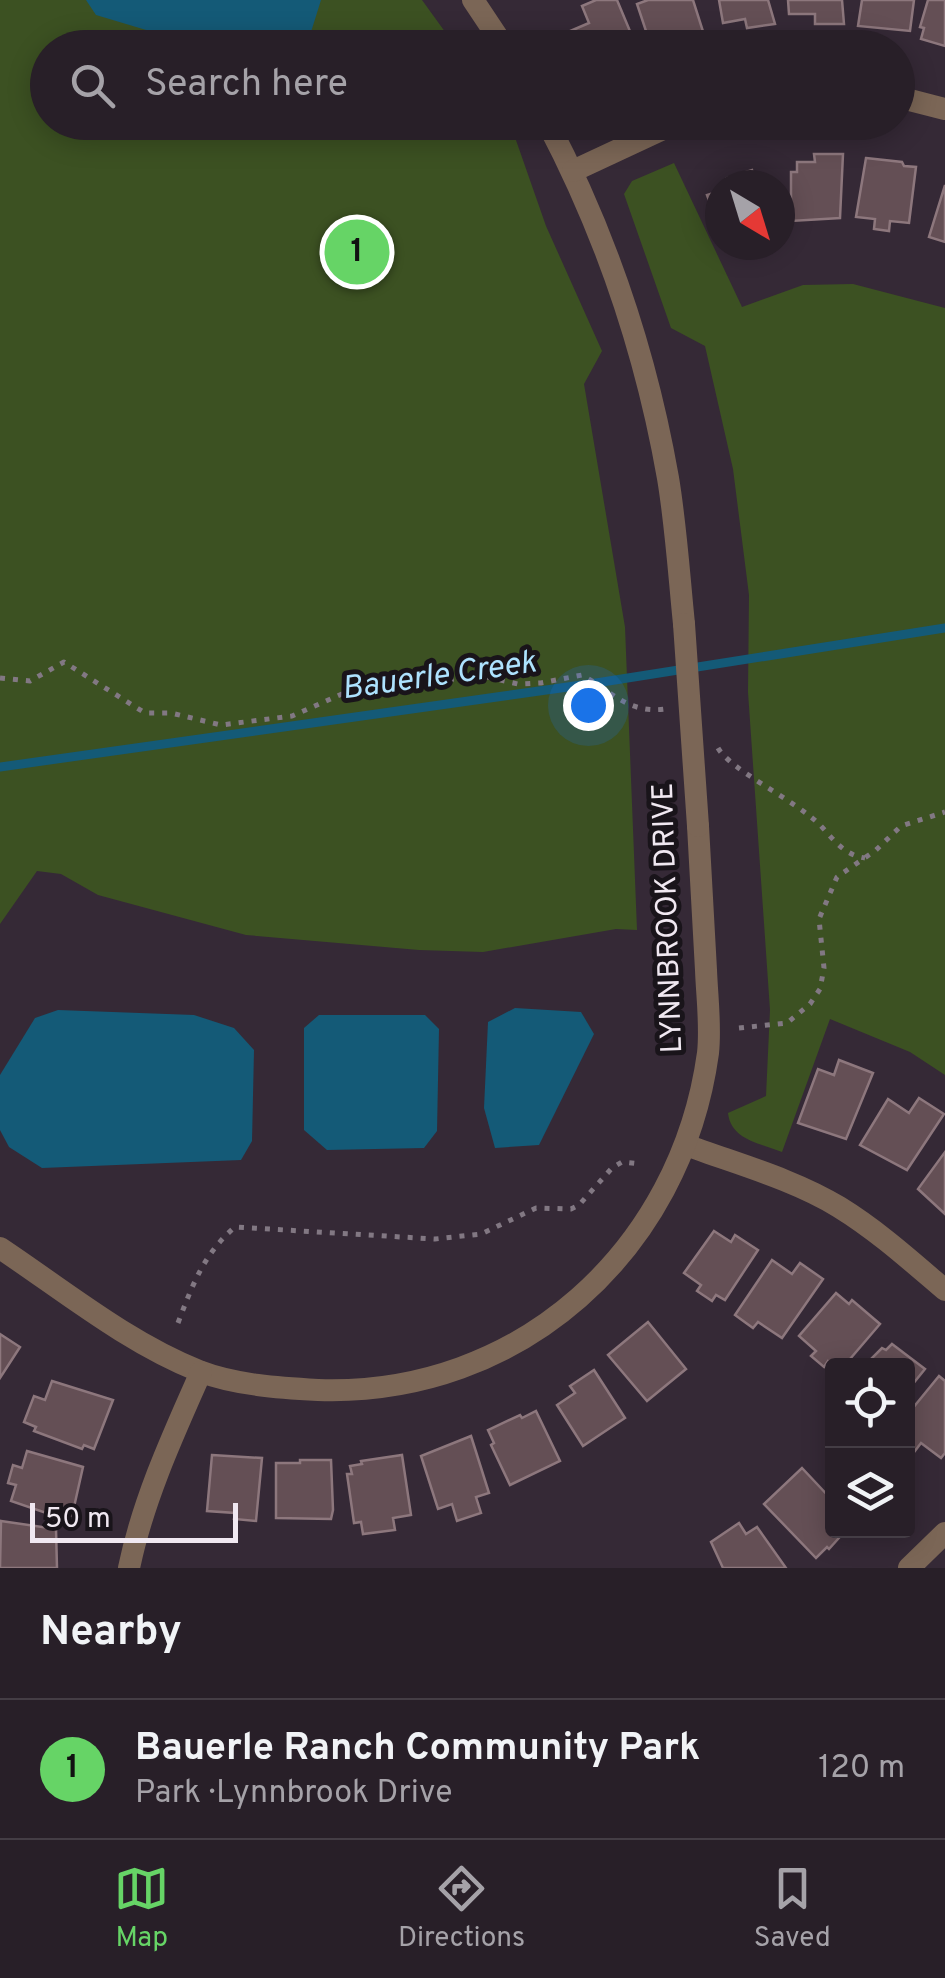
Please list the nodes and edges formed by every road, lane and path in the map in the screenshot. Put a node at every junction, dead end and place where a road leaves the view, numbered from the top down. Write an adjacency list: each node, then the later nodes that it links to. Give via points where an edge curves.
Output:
1 (473, 0): 2 (street)
2 (493, 30)
3 (915, 101): 4 (street)
4 (945, 109)
5 (555, 140): 7 (street, LYNNBROOK DRIVE)
6 (640, 140): 7 (street)
7 (572, 172): 14 (street, LYNNBROOK DRIVE, bridge, via 618,283 668,481 684,624 708,1039)
8 (0, 678): 9 (path, via 30,681 64,662 144,713 221,726 292,716 360,686 410,675 424,684 478,675 518,684 582,675 634,708)
9 (677, 708)
10 (716, 740): 12 (path, via 732,764 776,790 851,856)
11 (945, 812): 12 (path, via 901,826)
12 (864, 858): 13 (path, via 837,877 826,897 819,919 824,968 810,1004 787,1023)
13 (739, 1028)
14 (686, 1145): 17 (street, via 838,1206); 19 (street, LYNNBROOK DRIVE, via 639,1234 614,1263 542,1328 505,1349 398,1385 346,1391 281,1388)
15 (640, 1164): 18 (path, via 612,1168 570,1209 536,1208 482,1234 435,1239 235,1226 200,1269)
16 (0, 1248): 19 (street, LYNNBROOK DRIVE, via 110,1322)
17 (945, 1290)
18 (178, 1323)
19 (201, 1372): 21 (street, via 172,1436)
20 (945, 1533): 22 (street)
21 (129, 1568)
22 (909, 1568)

